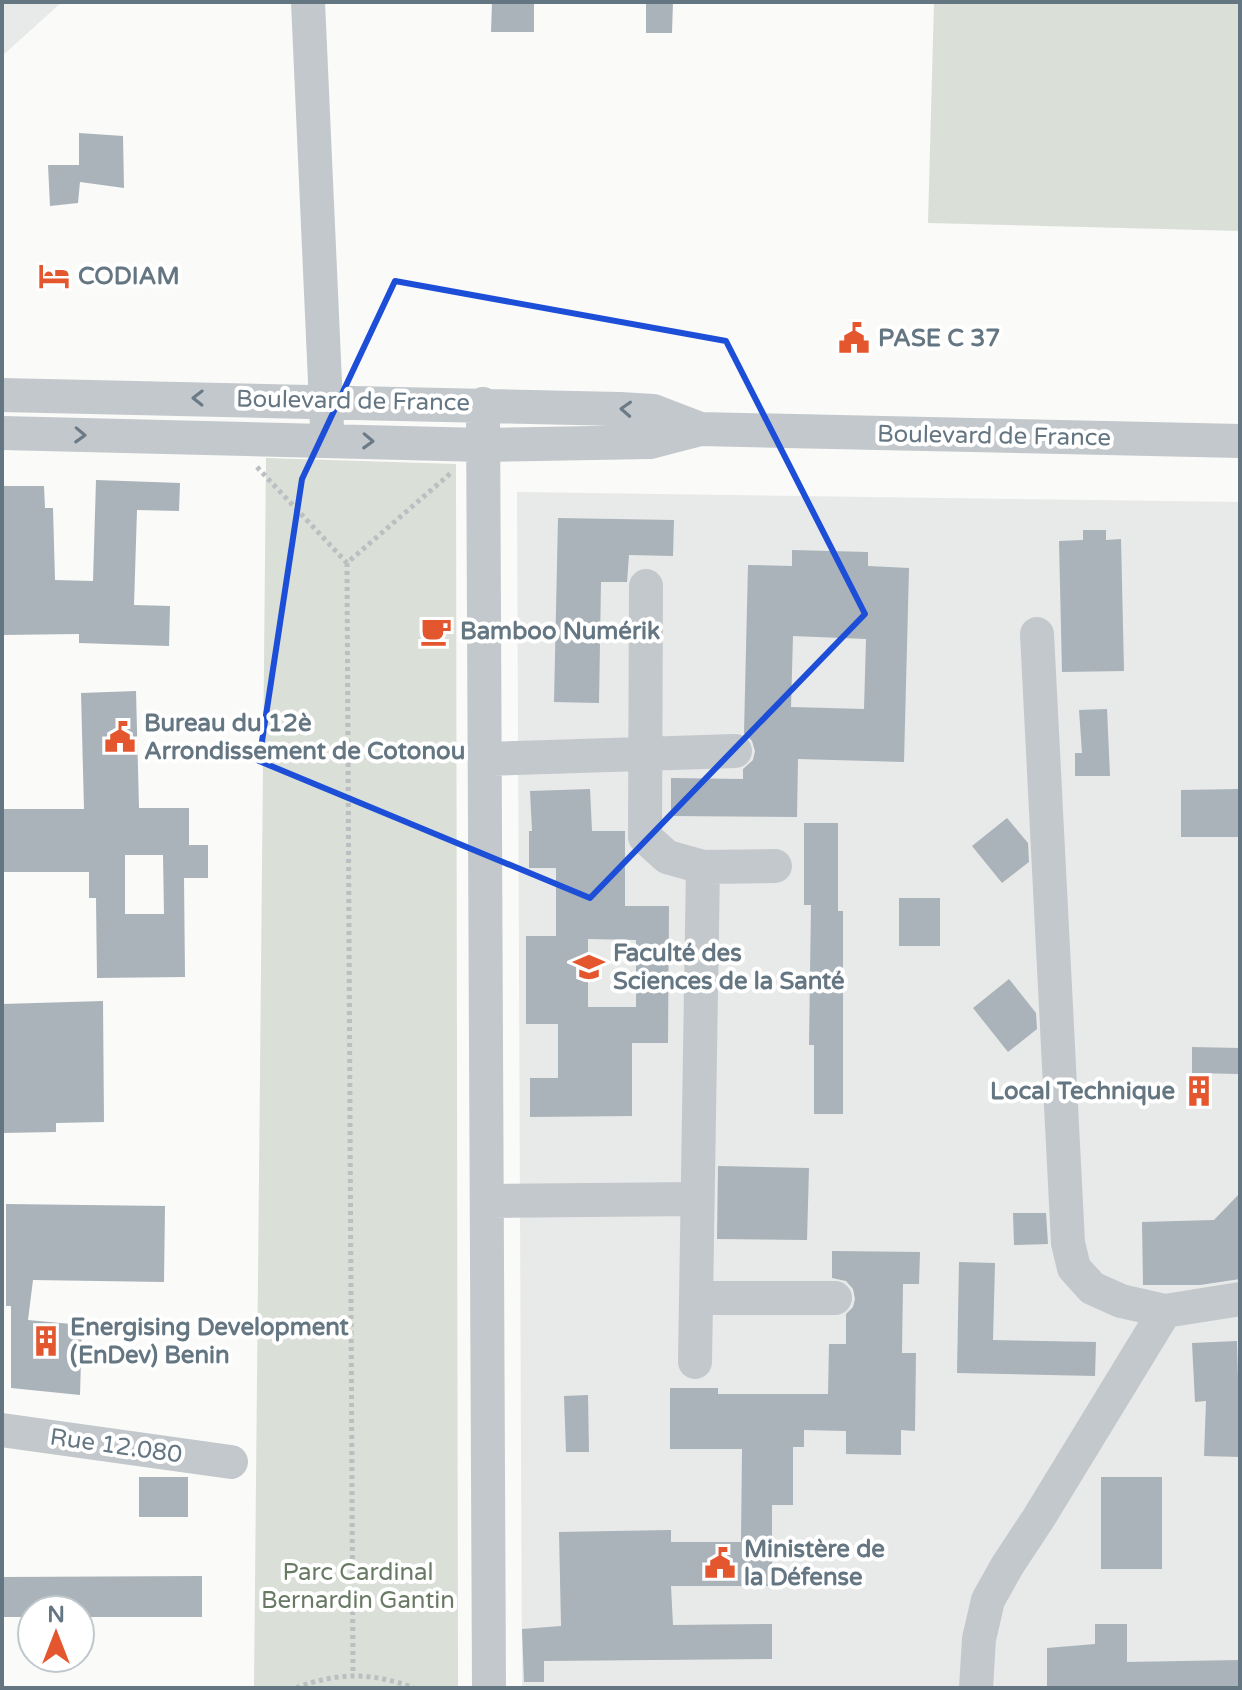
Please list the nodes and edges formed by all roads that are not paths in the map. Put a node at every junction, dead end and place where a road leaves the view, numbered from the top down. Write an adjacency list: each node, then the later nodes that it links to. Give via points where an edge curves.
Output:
1 (308, 2): 3 (street)
2 (2, 395): 3 (street, Boulevard de France, one-way to 2)
3 (326, 404): 4 (street, Boulevard de France); 7 (street)
4 (483, 404): 5 (street, Boulevard de France, one-way to 4, via 653,411); 9 (street)
5 (700, 429): 8 (street, Boulevard de France); 9 (street, Boulevard de France, via 650,442)
6 (2, 433): 7 (street, Boulevard de France, one-way to 7)
7 (328, 440): 9 (street, Boulevard de France, one-way to 9)
8 (1240, 441)
9 (483, 445): 14 (street)
10 (646, 586): 13 (street)
11 (1037, 634): 22 (street, via 1068,1243 1074,1268 1092,1288)
12 (735, 751): 13 (street)
13 (646, 752): 14 (street); 16 (street, via 645,837 667,857)
14 (485, 759): 18 (street)
15 (775, 866): 16 (street)
16 (703, 867): 17 (street)
17 (697, 1199): 18 (street); 19 (street)
18 (487, 1201): 26 (street)
19 (696, 1298): 20 (street); 23 (street)
20 (835, 1298)
21 (1240, 1299): 22 (street)
22 (1165, 1311): 27 (street, via 988,1600)
23 (695, 1362)
24 (2, 1430): 25 (street, Rue 12.080)
25 (231, 1462)
26 (489, 1688)
27 (976, 1688)

